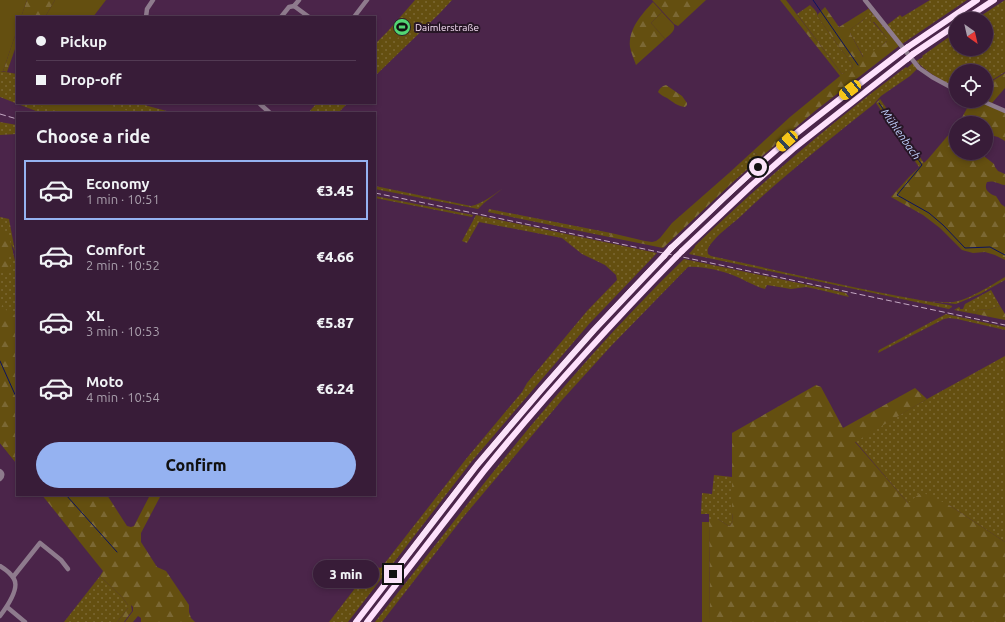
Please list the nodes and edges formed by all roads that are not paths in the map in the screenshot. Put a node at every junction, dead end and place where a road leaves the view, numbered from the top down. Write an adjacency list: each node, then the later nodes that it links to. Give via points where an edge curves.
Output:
1 (153, 0): 9 (street)
2 (299, 0): 7 (street)
3 (367, 0): 12 (street)
4 (864, 0): 14 (street, via 919,68)
5 (977, 0): 27 (highway, bridge, via 901,52 787,141 671,248 594,330 477,465)
6 (994, 0): 8 (highway)
7 (294, 6): 10 (street, via 289,7); 11 (street)
8 (976, 12)
9 (145, 16)
10 (282, 16)
11 (308, 16)
12 (355, 16)
13 (949, 30): 28 (highway, bridge, via 913,54 792,149 676,257 548,396 485,471)
14 (949, 86)
15 (260, 104): 18 (street)
16 (993, 106): 17 (street)
17 (1005, 111)
18 (269, 112)
19 (0, 471): 20 (street)
20 (0, 478)
21 (0, 566): 23 (street)
22 (68, 569): 23 (street, via 40,542)
23 (13, 577): 24 (street, via 16,588)
24 (7, 607): 25 (street); 26 (street)
25 (0, 616)
26 (25, 622)
27 (356, 622)
28 (367, 622)

